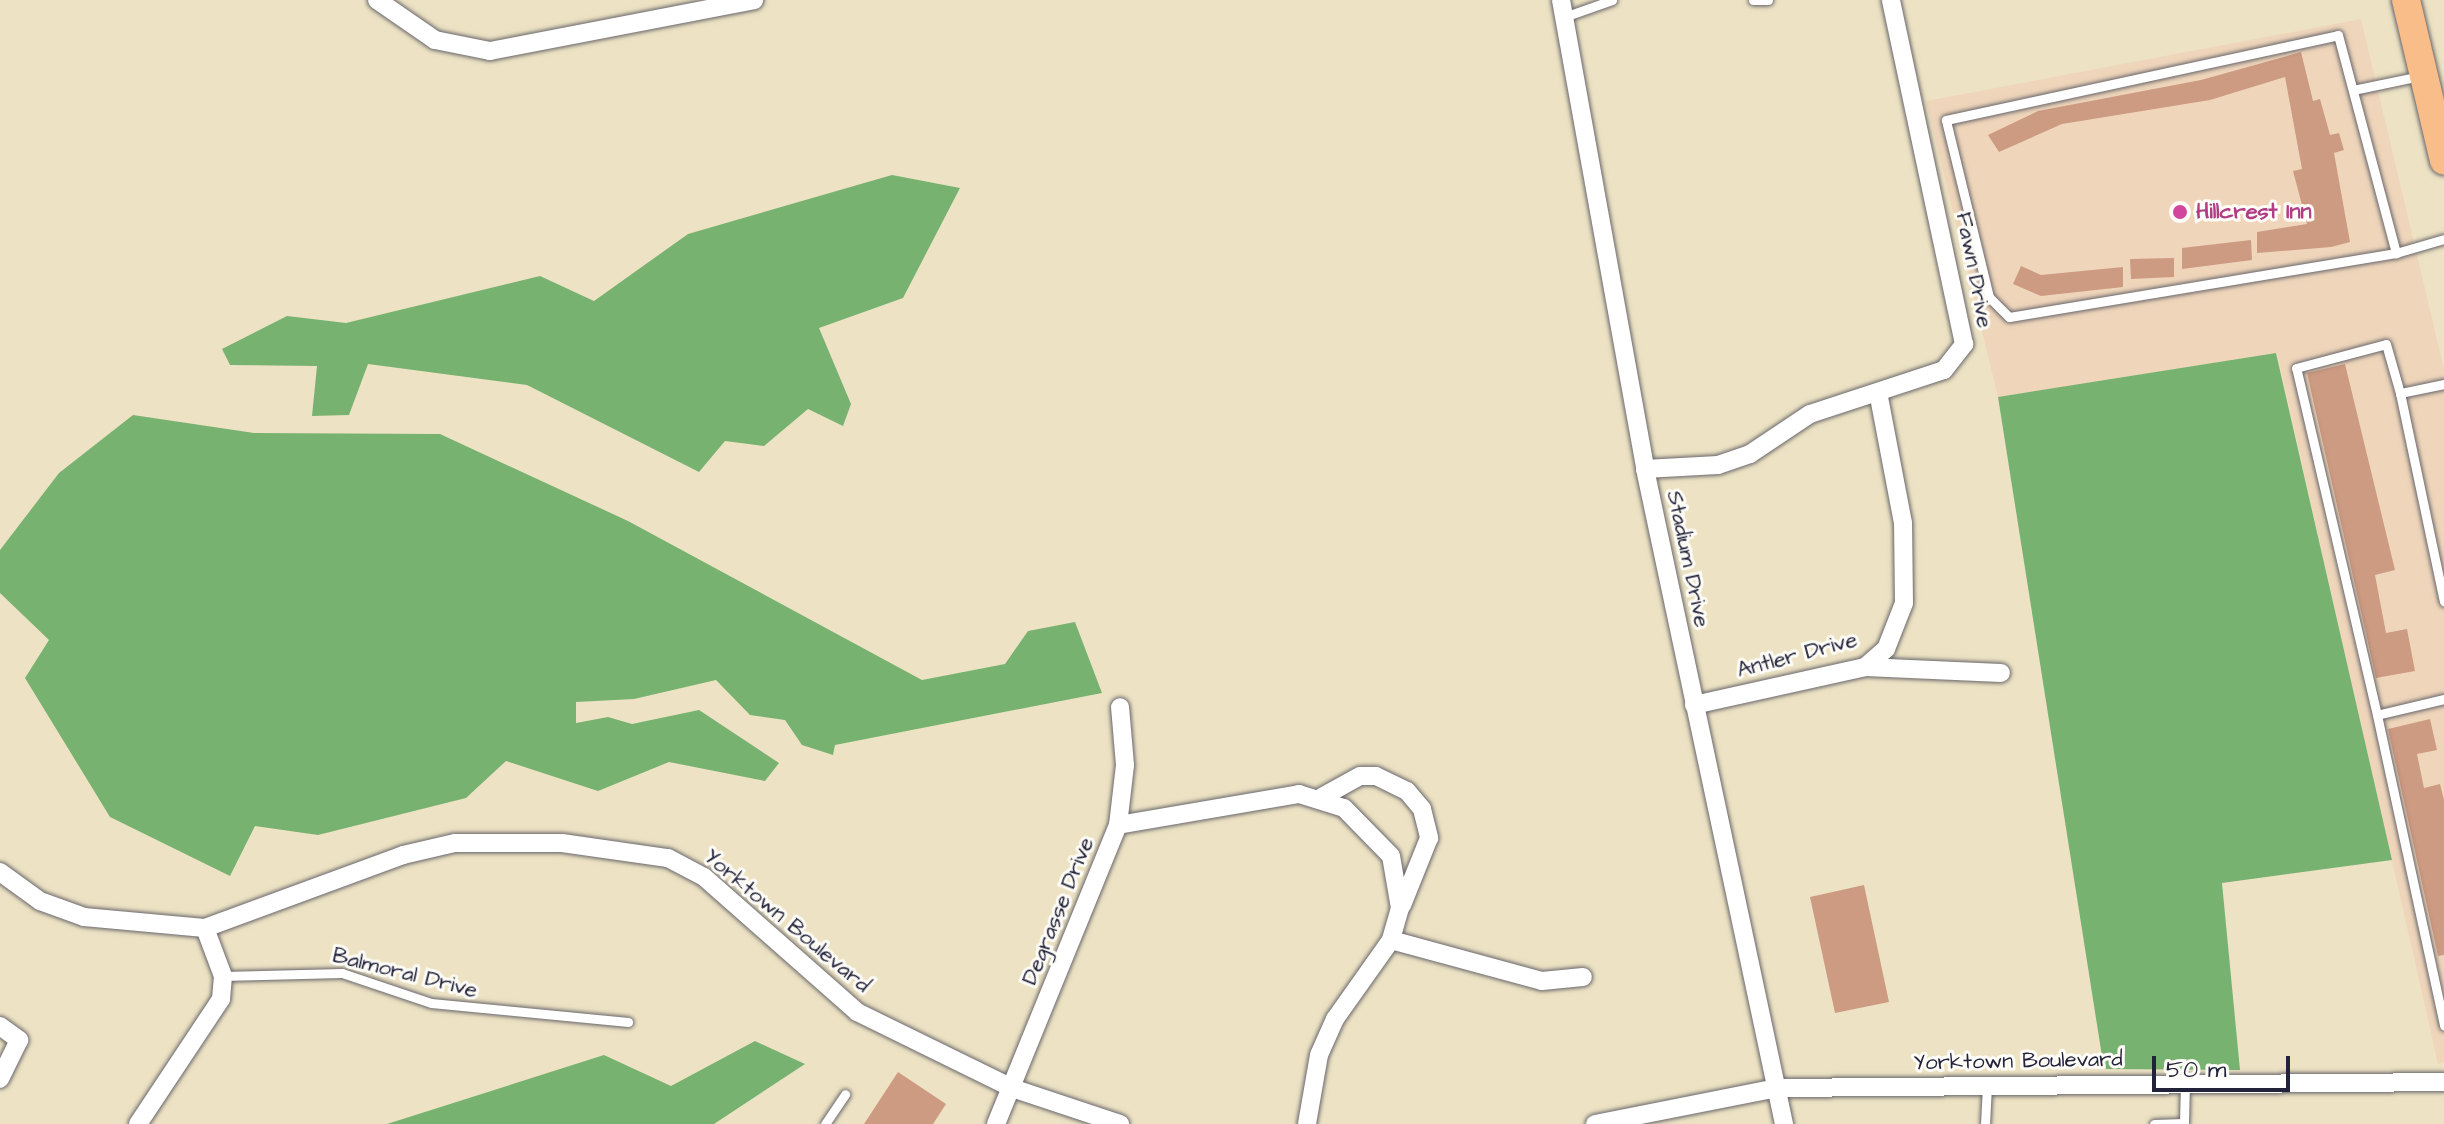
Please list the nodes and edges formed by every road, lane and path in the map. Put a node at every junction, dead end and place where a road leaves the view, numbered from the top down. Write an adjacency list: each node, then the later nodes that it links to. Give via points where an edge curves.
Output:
1 (377, 0): 2 (street, via 435,40 490,51)
2 (754, 0)
3 (1612, 0): 8 (lane)
4 (1753, 0): 5 (lane)
5 (1768, 0)
6 (1891, 0): 15 (street, Fawn Drive, via 1964,344 1944,370)
7 (2406, 0): 9 (main road)
8 (1562, 9): 17 (street, Stadium Drive)
9 (2432, 83): 10 (lane); 11 (main road)
10 (2353, 90): 13 (lane); 13 (lane, via 2338,35 1946,120 1989,297 2009,317)
11 (2444, 161)
12 (2444, 239): 13 (lane)
13 (2396, 253)
14 (2444, 384): 16 (lane)
15 (1878, 392): 17 (street, Fawn Drive, via 1810,414 1718,465); 19 (street, Antler Drive, via 1903,523 1904,603 1886,649)
16 (2400, 393): 18 (lane); 24 (lane, via 2386,344 2296,368)
17 (1645, 469): 22 (street, Stadium Drive)
18 (2444, 601)
19 (1865, 667): 20 (street); 22 (street, Antler Drive)
20 (2001, 673)
21 (2444, 699): 24 (lane)
22 (1694, 705): 41 (street, Stadium Drive)
23 (1120, 707): 26 (street, Degrasse Drive, via 1125,765)
24 (2377, 715): 35 (lane)
25 (1322, 797): 26 (street, via 1275,795); 28 (street, via 1372,830 1391,856); 28 (street, via 1360,776 1376,776 1407,791 1422,809 1429,838)
26 (1118, 825): 40 (street, Degrasse Drive)
27 (0, 872): 29 (street, Yorktown Boulevard, via 40,901 84,917)
28 (1400, 908): 30 (street)
29 (205, 928): 31 (street); 40 (street, Yorktown Boulevard, via 403,855 455,843 562,843 668,858 732,901 839,1000)
30 (1391, 940): 32 (street, via 1542,981); 48 (street, via 1335,1019 1319,1055)
31 (223, 976): 33 (lane, Balmoral Drive, via 342,973 431,1003); 44 (street, via 208,1025)
32 (1583, 977)
33 (628, 1022)
34 (0, 1026): 36 (street, via 19,1040)
35 (2444, 1026)
36 (0, 1079)
37 (2444, 1082): 38 (street, Yorktown Boulevard)
38 (2185, 1083): 39 (street, Yorktown Boulevard); 43 (lane)
39 (1987, 1085): 41 (street, Yorktown Boulevard); 51 (lane)
40 (1012, 1088): 46 (street, Degrasse Drive); 47 (street, Yorktown Boulevard)
41 (1776, 1088): 49 (street, Yorktown Boulevard); 50 (street, Stadium Drive)
42 (845, 1094): 45 (lane)
43 (2184, 1123): 52 (lane)
44 (138, 1124)
45 (825, 1124)
46 (996, 1124)
47 (1120, 1124)
48 (1307, 1124)
49 (1595, 1124)
50 (1784, 1124)
51 (1985, 1124)
52 (2154, 1124)

